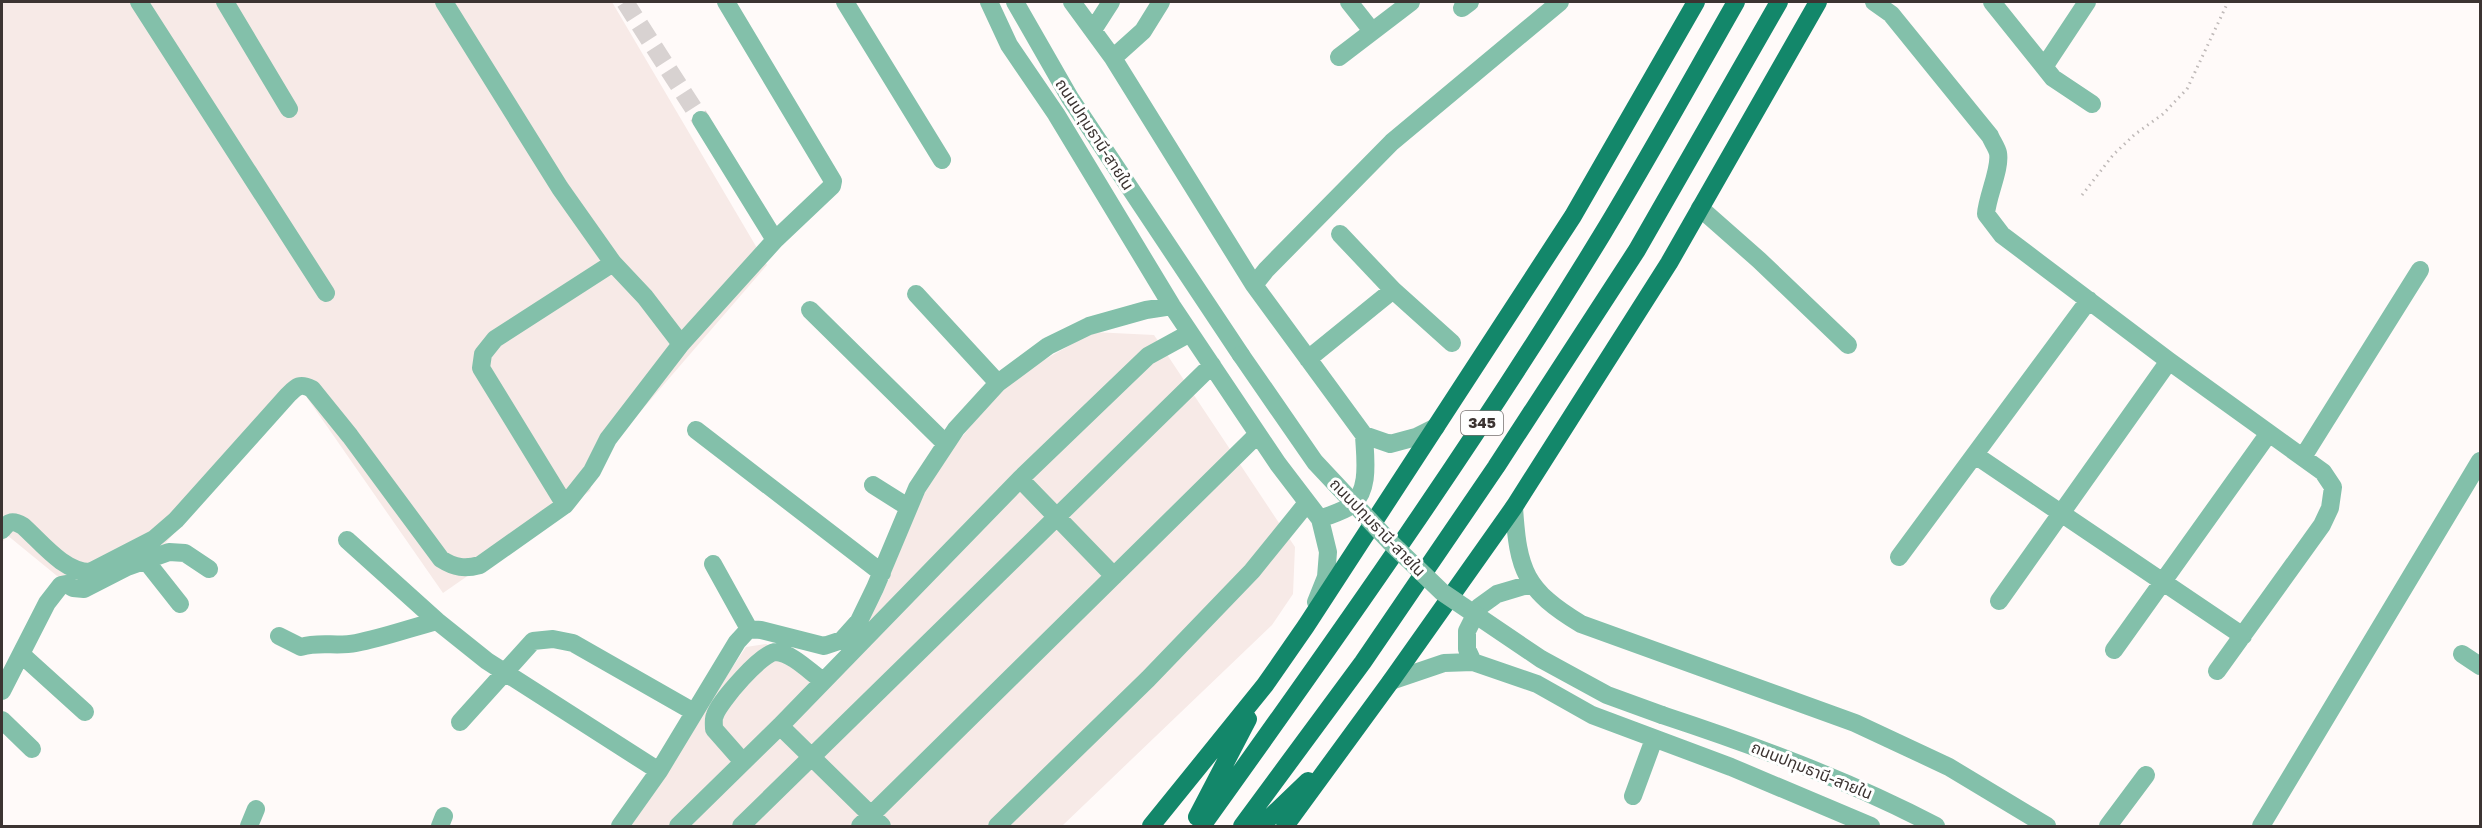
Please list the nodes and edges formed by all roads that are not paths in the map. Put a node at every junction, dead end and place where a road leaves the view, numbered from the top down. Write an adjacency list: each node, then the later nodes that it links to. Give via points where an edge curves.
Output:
1 (139, 2): 38 (street)
2 (225, 2): 28 (street)
3 (444, 2): 34 (street, via 560,188)
4 (726, 2): 33 (street, via 833,181)
5 (845, 2): 30 (street)
6 (989, 2): 41 (street, via 1009,45 1056,114)
7 (1015, 2): 122 (street, ถนนปทุมธานี-สายใน, bridge, via 1070,98 1314,462 1442,592 1541,659 1607,695 1734,738 1900,807)
8 (1072, 2): 22 (street)
9 (1112, 2): 22 (street)
10 (1161, 2): 25 (street, via 1143,31)
11 (1349, 2): 23 (street)
12 (1411, 2): 23 (street)
13 (1706, 2): 21 (main road)
14 (1736, 2): 117 (main road, 345, via 1603,232 1466,448)
15 (1779, 2): 118 (main road, 345, via 1637,250 1496,467 1363,662)
16 (1818, 2): 31 (main road)
17 (1874, 2): 40 (street, via 1891,14 1990,136 1999,154 1987,198 1986,214 1990,221 2002,235)
18 (1992, 2): 26 (street)
19 (2087, 2): 26 (street)
20 (1548, 5): 36 (street, via 1392,142)
21 (1692, 9): 51 (main road, via 1573,216)
22 (1093, 30): 25 (street)
23 (1372, 31): 24 (street)
24 (1339, 57)
25 (1113, 58): 36 (street)
26 (2044, 67): 27 (street, via 2053,78)
27 (2092, 104)
28 (289, 109)
29 (701, 120): 33 (street)
30 (942, 160)
31 (1700, 208): 46 (street); 65 (main road)
32 (1340, 234): 37 (street)
33 (775, 240): 45 (street)
34 (613, 263): 45 (street); 63 (street, via 495,339 483,354 481,368)
35 (2420, 270): 58 (street)
36 (1254, 285): 47 (street)
37 (1393, 290): 44 (street); 47 (street)
38 (326, 293)
39 (916, 294): 50 (street)
40 (2089, 300): 48 (street); 57 (street)
41 (1172, 306): 43 (street); 50 (street, via 1089,326 1048,346)
42 (810, 310): 56 (street)
43 (1190, 333): 49 (street); 60 (street, via 1148,356)
44 (1452, 343)
45 (681, 344): 63 (street, via 608,439 592,471)
46 (1848, 345)
47 (1308, 359): 55 (street)
48 (2169, 362): 53 (street); 66 (street)
49 (1212, 365): 54 (street); 67 (street)
50 (998, 383): 56 (street)
51 (1437, 427): 55 (street, via 1416,438 1389,444); 82 (main road)
52 (696, 430): 75 (street)
53 (2270, 433): 58 (street); 77 (street)
54 (1258, 434): 62 (street); 76 (street)
55 (1364, 435): 68 (street, via 1366,469 1362,492 1351,506)
56 (946, 444): 64 (street)
57 (1975, 454): 66 (street); 71 (street)
58 (2302, 458): 85 (street, via 2323,472 2333,488 2330,508)
59 (2481, 461): 125 (street)
60 (1020, 478): 67 (street); 93 (street)
61 (873, 484): 64 (street)
62 (1307, 503): 68 (street); 114 (street, via 1252,571 1164,663)
63 (565, 505): 69 (street, via 480,565 453,567 441,560 312,389 298,385 176,520 154,539 90,572 68,567 15,521)
64 (908, 507): 75 (street)
65 (1514, 507): 78 (street, via 1522,567); 94 (main road)
66 (2062, 513): 77 (street); 79 (street)
67 (1056, 516): 76 (street); 105 (street)
68 (1320, 519): 82 (street, via 1328,552 1326,578)
69 (2, 530)
70 (347, 540): 81 (street)
71 (1899, 557)
72 (146, 561): 74 (street, via 169,552 184,553); 80 (street); 88 (street, via 84,590 61,585 47,603)
73 (712, 564): 83 (street)
74 (209, 569)
75 (882, 573): 83 (street, via 860,621 842,640 824,646)
76 (1114, 576): 110 (street)
77 (2163, 582): 85 (street); 86 (street)
78 (1531, 584): 89 (street, via 1497,594 1479,607 1467,632 1467,649); 123 (street, via 1543,598 1581,624 1855,723 1915,749)
79 (1999, 601)
80 (180, 604)
81 (437, 621): 84 (street, via 332,646 317,642 301,646); 92 (street)
82 (1306, 626): 95 (main road)
83 (749, 629): 98 (street)
84 (279, 636)
85 (2243, 636): 91 (street)
86 (2114, 650)
87 (2462, 654): 90 (street)
88 (22, 655): 96 (street); 97 (street)
89 (1473, 662): 94 (street, via 1444,663); 102 (street, via 1537,684 1592,715)
90 (2481, 666)
91 (2217, 671)
92 (505, 672): 98 (street, via 533,641 573,643); 100 (street); 107 (street)
93 (823, 681): 101 (street); 106 (street, via 784,653 773,651 748,671 714,715 714,729)
94 (1391, 681): 103 (main road)
95 (1265, 685): 115 (main road); 116 (main road)
96 (2, 691)
97 (85, 712)
98 (694, 712): 107 (street)
99 (2, 720): 104 (street)
100 (460, 722)
101 (780, 726): 105 (street); 106 (street)
102 (1654, 739): 109 (street); 121 (street)
103 (1345, 744): 119 (main road); 120 (main road)
104 (32, 749)
105 (812, 758): 110 (street); 113 (street)
106 (744, 762): 112 (street)
107 (659, 771): 111 (street)
108 (2146, 775): 124 (street)
109 (1633, 796)
110 (871, 823)
111 (620, 826)
112 (678, 826)
113 (741, 826)
114 (997, 826)
115 (1151, 826)
116 (1192, 826)
117 (1202, 826)
118 (1242, 826)
119 (1261, 826)
120 (1285, 826)
121 (1871, 826)
122 (1936, 826)
123 (2048, 826)
124 (2109, 826)
125 (2261, 826)

